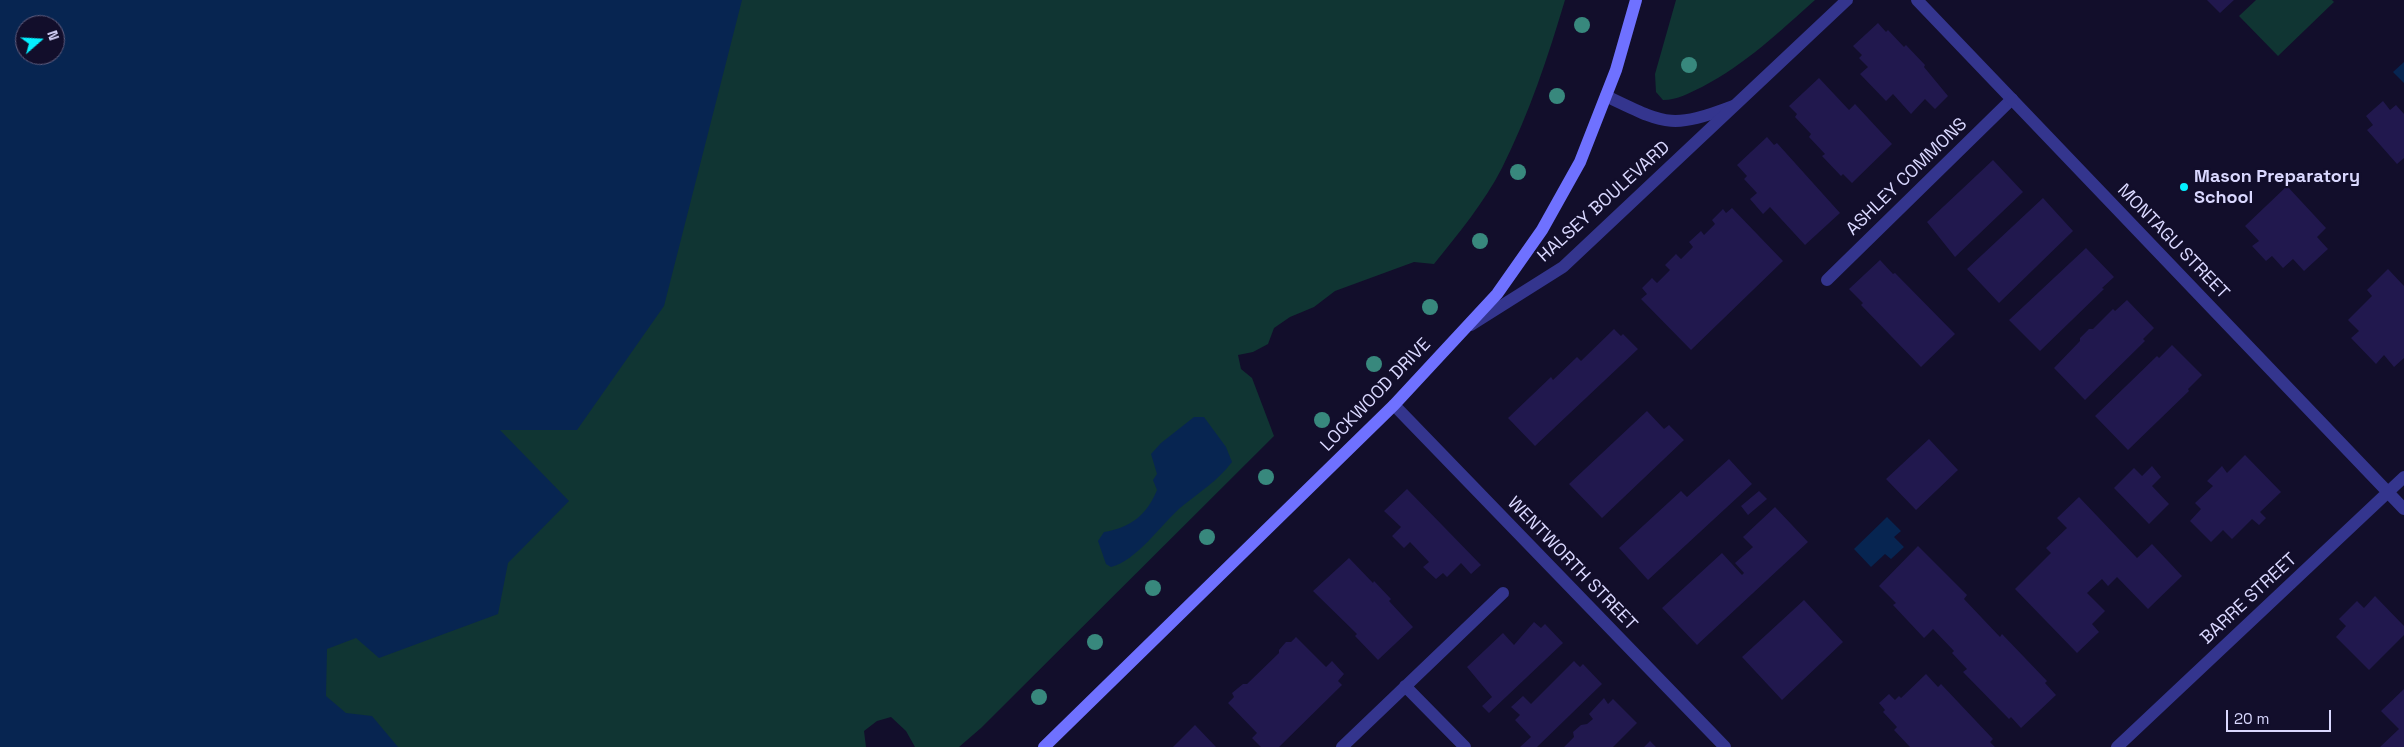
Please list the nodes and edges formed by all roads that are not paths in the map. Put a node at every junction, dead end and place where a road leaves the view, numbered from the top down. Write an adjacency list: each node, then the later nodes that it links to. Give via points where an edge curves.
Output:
1 (1636, 0): 4 (main road, LOCKWOOD DRIVE)
2 (1846, 0): 6 (street, HALSEY BOULEVARD)
3 (1917, 0): 5 (street, MONTAGU STREET)
4 (1606, 96): 6 (street, HALSEY BOULEVARD, via 1657,120 1676,123); 8 (main road, LOCKWOOD DRIVE, via 1580,162 1542,230 1497,294)
5 (2012, 99): 7 (street, ASHLEY COMMONS); 11 (street, MONTAGU STREET)
6 (1733, 106): 8 (street, HALSEY BOULEVARD, via 1563,267)
7 (1826, 280)
8 (1464, 329): 9 (main road, LOCKWOOD DRIVE)
9 (1394, 405): 15 (main road, LOCKWOOD DRIVE); 18 (street, WENTWORTH STREET)
10 (2404, 477): 11 (street, BARRE STREET)
11 (2388, 492): 12 (street, MONTAGU STREET); 19 (street, BARRE STREET)
12 (2404, 509)
13 (1503, 593): 14 (street)
14 (1405, 686): 16 (street); 17 (street)
15 (1044, 747)
16 (1342, 747)
17 (1465, 747)
18 (1725, 747)
19 (2117, 747)

